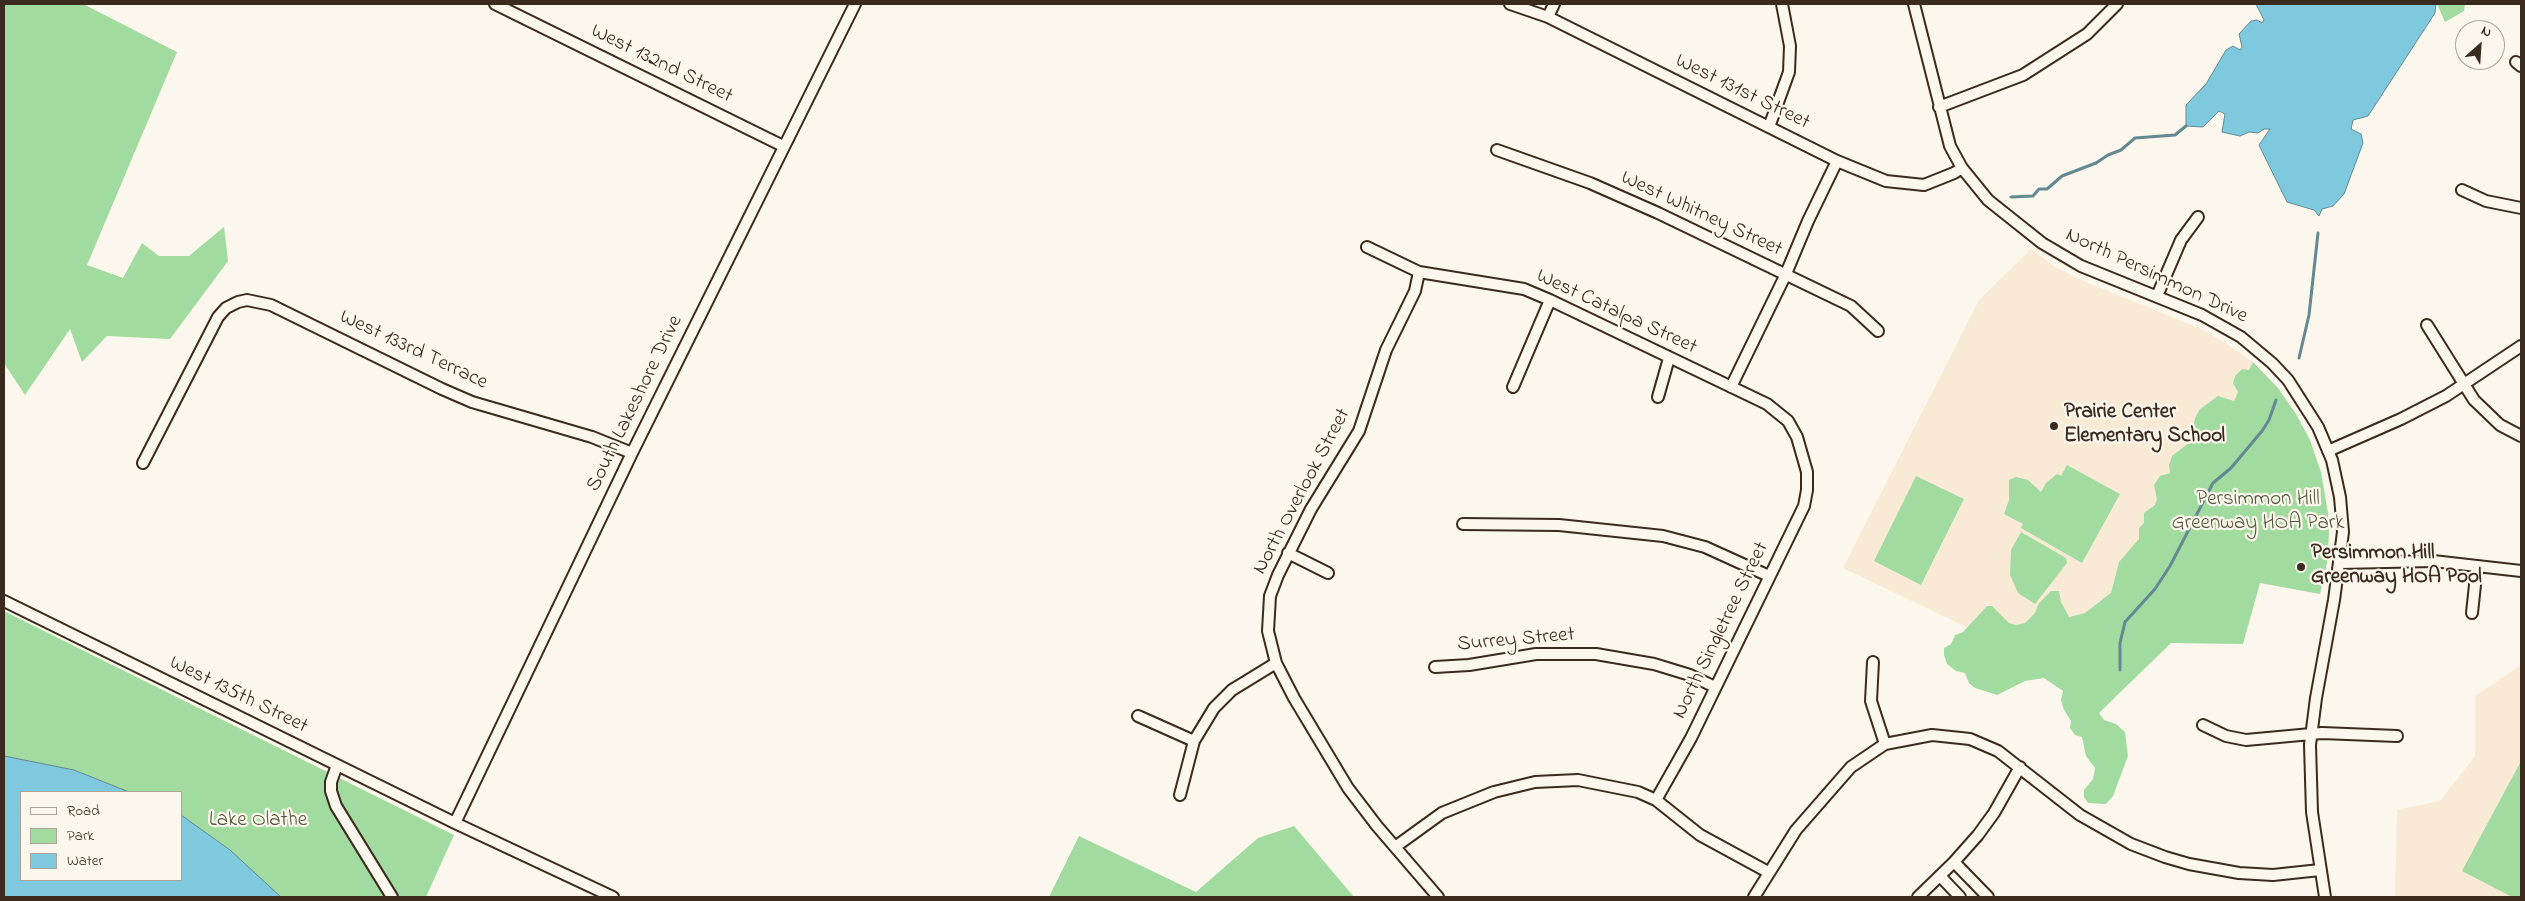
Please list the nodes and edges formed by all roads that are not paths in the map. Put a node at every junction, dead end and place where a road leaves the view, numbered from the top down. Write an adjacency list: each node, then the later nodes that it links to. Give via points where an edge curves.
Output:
1 (495, 4): 11 (street, West 132nd Street)
2 (855, 4): 11 (street, South Lakeshore Drive)
3 (1510, 4): 8 (street, West 131st Street)
4 (1554, 4): 8 (street)
5 (1782, 4): 10 (street, via 1790,46 1789,72)
6 (1914, 4): 9 (street, North Persimmon Drive)
7 (2117, 4): 9 (street, via 2086,34 2023,75)
8 (1548, 17): 10 (street, West 131st Street)
9 (1939, 107): 14 (street, North Persimmon Drive, via 1950,146)
10 (1769, 127): 13 (street, West 131st Street)
11 (783, 146): 33 (street, South Lakeshore Drive)
12 (1497, 150): 20 (street, West Whitney Street, via 1590,183)
13 (1837, 161): 14 (street, West 131st Street, via 1886,181 1924,185); 20 (street)
14 (1962, 168): 21 (street, North Persimmon Drive, via 1988,200 2055,252 2095,272)
15 (2462, 190): 16 (street, via 2486,201)
16 (2521, 208)
17 (2198, 217): 21 (street, via 2181,240)
18 (1367, 247): 19 (street, West Catalpa Street)
19 (1419, 272): 22 (street, West Catalpa Street, via 1524,289); 37 (street, North Overlook Street, via 1416,291 1386,350 1359,431)
20 (1785, 276): 24 (street, West Whitney Street, via 1850,306); 29 (street)
21 (2157, 296): 32 (street, North Persimmon Drive, via 2213,320 2241,337 2272,363 2307,406)
22 (1550, 300): 26 (street, West Catalpa Street); 27 (street)
23 (2426, 325): 28 (street)
24 (1878, 331)
25 (2521, 346): 28 (street)
26 (1669, 358): 29 (street, West Catalpa Street); 30 (street)
27 (1513, 386)
28 (2463, 386): 31 (street, via 2486,414); 32 (street, via 2401,419)
29 (1730, 387): 35 (street, West Catalpa Street, via 1767,404 1788,421 1797,437)
30 (1658, 397)
31 (2521, 436)
32 (2328, 451): 38 (street, North Persimmon Drive, via 2340,497)
33 (632, 453): 34 (street, West 133rd Terrace, via 592,437 472,402 270,305 247,300 226,308 211,328); 59 (street, South Lakeshore Drive)
34 (143, 463)
35 (1807, 472): 42 (street, North Singletree Street, via 1804,506)
36 (1463, 524): 42 (street, via 1559,525 1663,536 1705,547)
37 (1288, 553): 41 (street); 46 (street, North Overlook Street, via 1270,596 1268,613 1268,631)
38 (2340, 563): 39 (street, via 2433,561); 51 (street, North Persimmon Drive)
39 (2477, 566): 40 (street); 44 (street)
40 (2521, 571)
41 (1328, 574)
42 (1769, 576): 48 (street, North Singletree Street)
43 (4, 601): 55 (street, West 135th Street)
44 (2472, 613)
45 (1874, 662): 54 (street, via 1871,701)
46 (1276, 663): 53 (street, via 1223,698); 60 (street, North Overlook Street, via 1348,788)
47 (1435, 667): 48 (street, Surrey Street, via 1536,654 1596,654 1654,664)
48 (1715, 687): 58 (street, North Singletree Street)
49 (1138, 716): 53 (street)
50 (2203, 724): 51 (street, via 2226,736 2246,740)
51 (2312, 734): 52 (street, via 2360,732); 62 (street, North Persimmon Drive, via 2312,812)
52 (2397, 736)
53 (1194, 741): 57 (street)
54 (1885, 744): 56 (street, via 1932,735 1970,739 1998,751); 63 (street, via 1856,763 1836,782 1796,830)
55 (337, 765): 59 (street, West 135th Street); 65 (street, via 331,782 336,806)
56 (2020, 767): 61 (street, via 1994,813); 62 (street, via 2061,801 2106,831 2165,857 2239,873 2273,875)
57 (1180, 795)
58 (1656, 800): 60 (street, via 1624,788 1578,780 1515,786 1442,813); 63 (street, via 1700,835)
59 (455, 823): 66 (street, West 135th Street)
60 (1395, 847): 67 (street, North Overlook Street)
61 (1954, 862): 64 (street); 71 (street)
62 (2320, 870): 72 (street, North Persimmon Drive)
63 (1768, 872): 68 (street)
64 (1940, 876): 69 (street); 70 (street)
65 (392, 897)
66 (613, 897)
67 (1438, 897)
68 (1754, 897)
69 (1918, 897)
70 (1960, 897)
71 (1988, 897)
72 (2325, 897)

